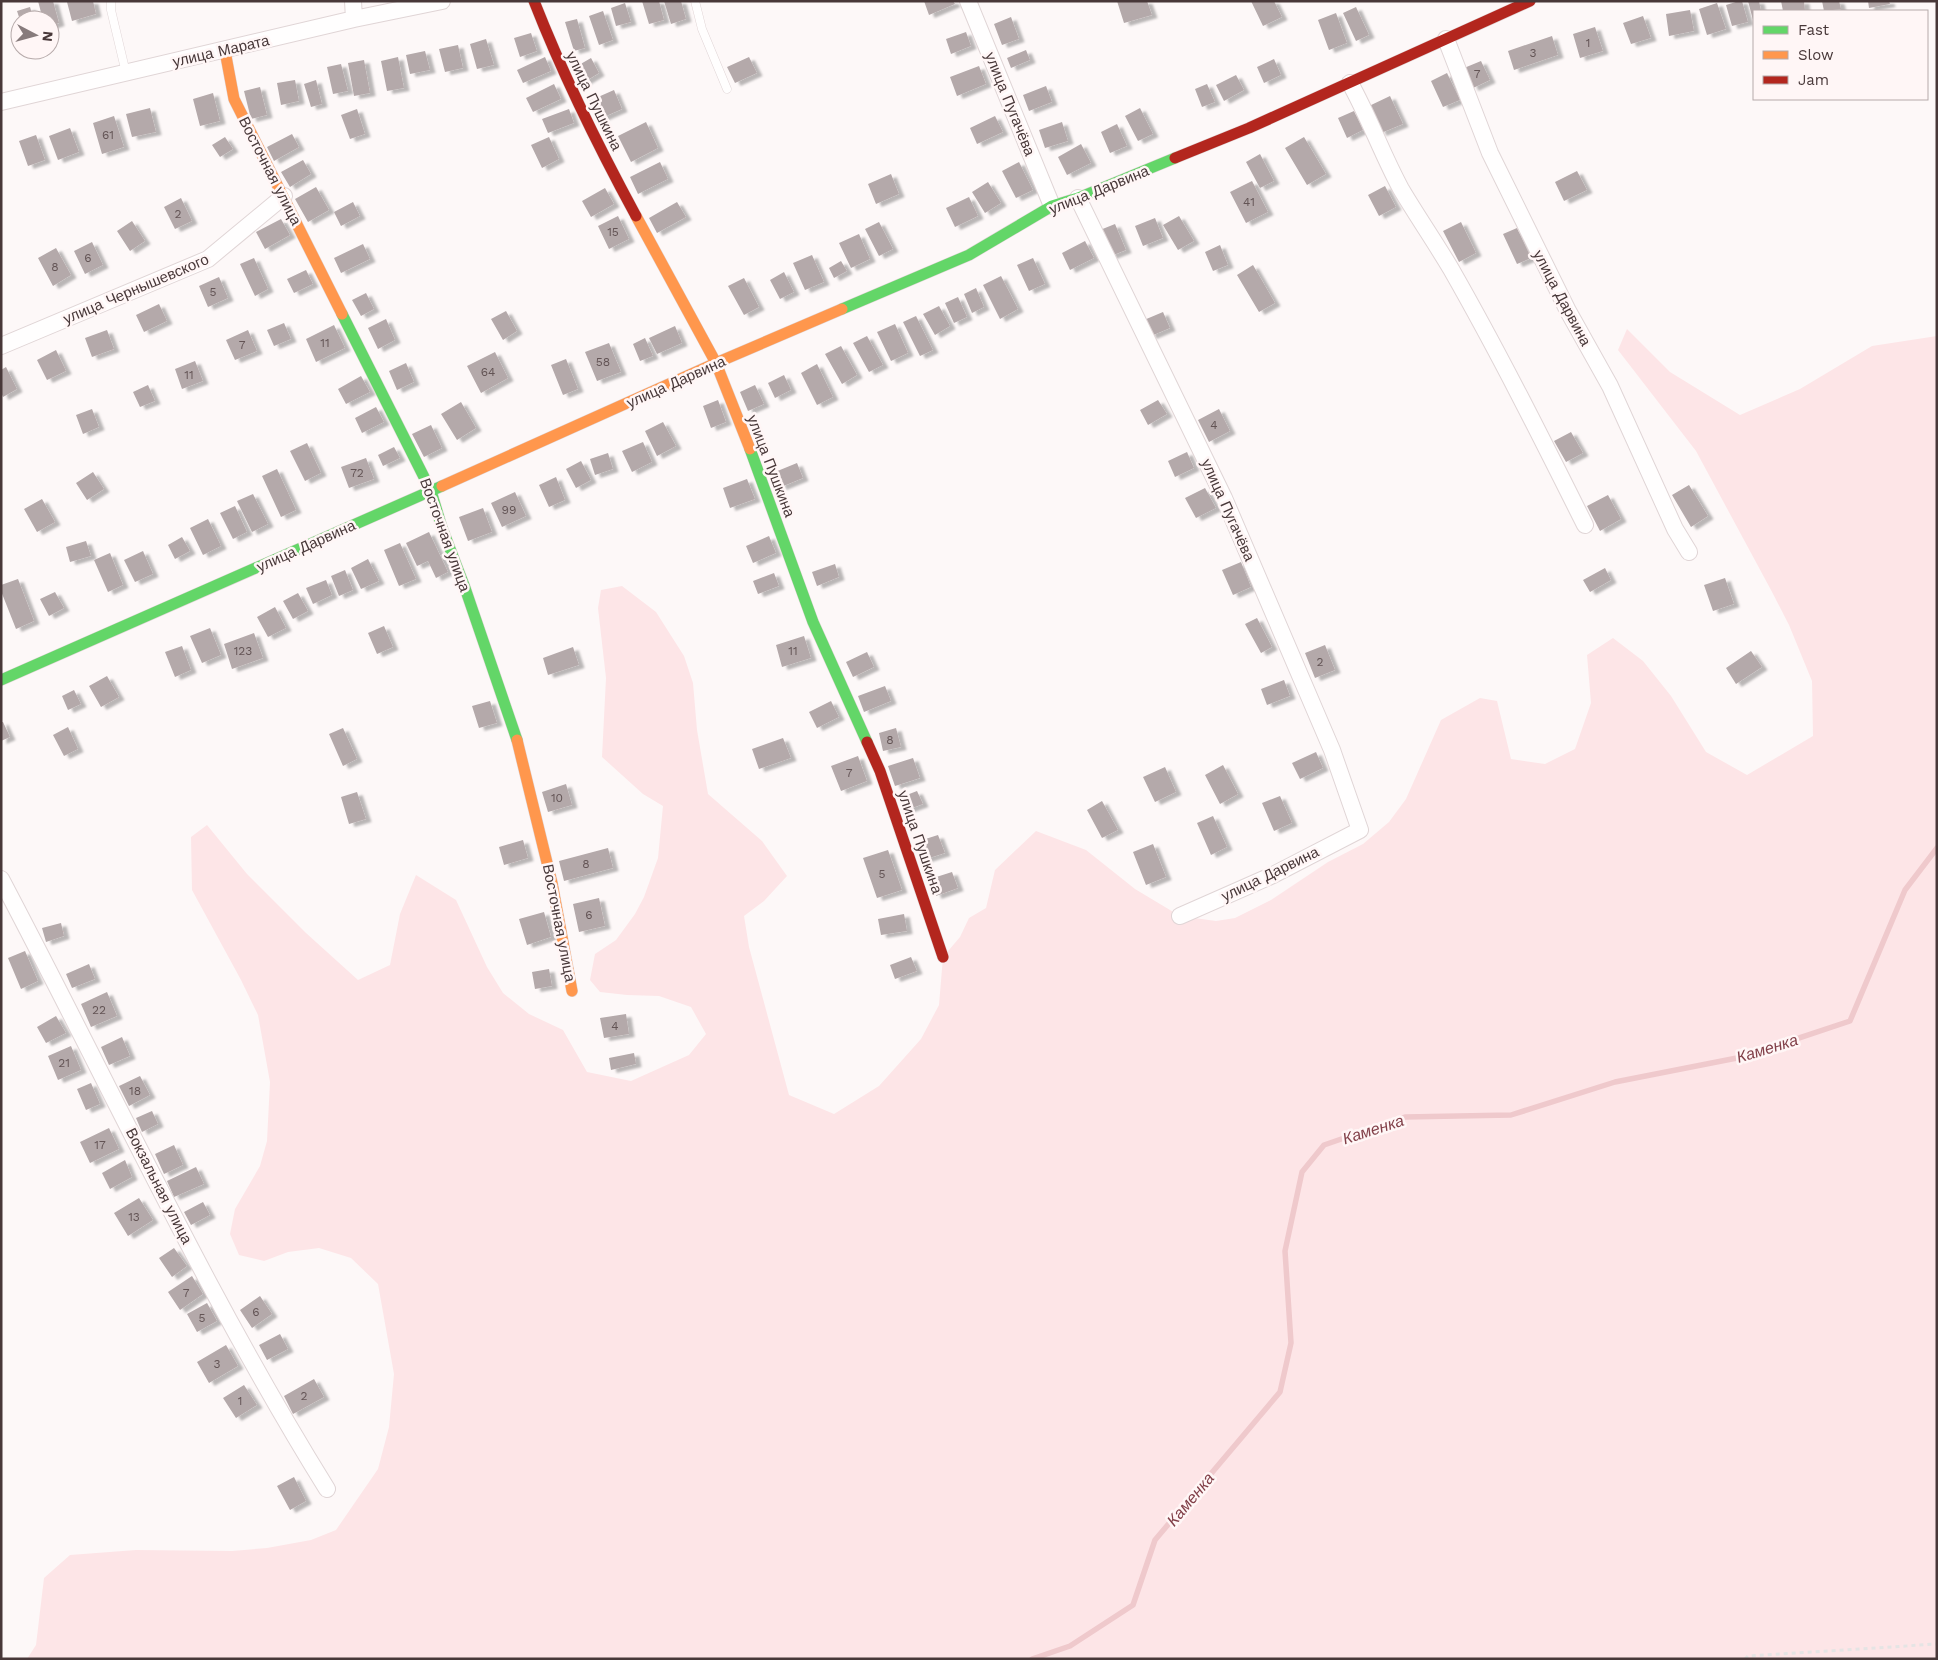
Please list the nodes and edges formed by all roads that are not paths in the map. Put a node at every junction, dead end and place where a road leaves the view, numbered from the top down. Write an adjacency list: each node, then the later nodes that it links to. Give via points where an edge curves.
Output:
1 (111, 1): 11 (lane)
2 (353, 1): 8 (street)
3 (442, 1): 8 (street, улица Марата)
4 (534, 1): 19 (street, улица Пушкина, via 555,56 599,148)
5 (694, 1): 13 (lane)
6 (968, 1): 17 (street, улица Пугачёва)
7 (1530, 1): 9 (street, улица Дарвина)
8 (354, 20): 10 (street, улица Марата)
9 (1446, 39): 12 (street, улица Дарвина); 22 (street, улица Дарвина, via 1490,154 1568,311 1610,386 1675,529)
10 (225, 51): 11 (street, улица Марата); 15 (street, Восточная улица, via 234,99)
11 (126, 73): 14 (street, улица Марата)
12 (1350, 83): 16 (street, улица Дарвина); 21 (street, via 1400,186 1506,368)
13 (727, 89)
14 (1, 102)
15 (284, 196): 18 (street, улица Чернышевского, via 208,259); 20 (street, Восточная улица)
16 (1078, 198): 17 (street, улица Дарвина); 24 (street, улица Пугачёва, via 1224,498 1332,750)
17 (1052, 206): 19 (street, улица Дарвина, via 970,255)
18 (1, 346)
19 (716, 363): 20 (street, улица Дарвина); 27 (street, улица Пушкина, via 813,622 880,771)
20 (431, 491): 23 (street, улица Дарвина); 28 (street, Восточная улица, via 517,740 552,883)
21 (1585, 525)
22 (1689, 552)
23 (1, 680)
24 (1360, 830): 26 (street, улица Дарвина, via 1274,875)
25 (1, 879): 29 (street, Вокзальная улица, via 173,1215 292,1434)
26 (1180, 916)
27 (943, 957)
28 (572, 991)
29 (327, 1489)

